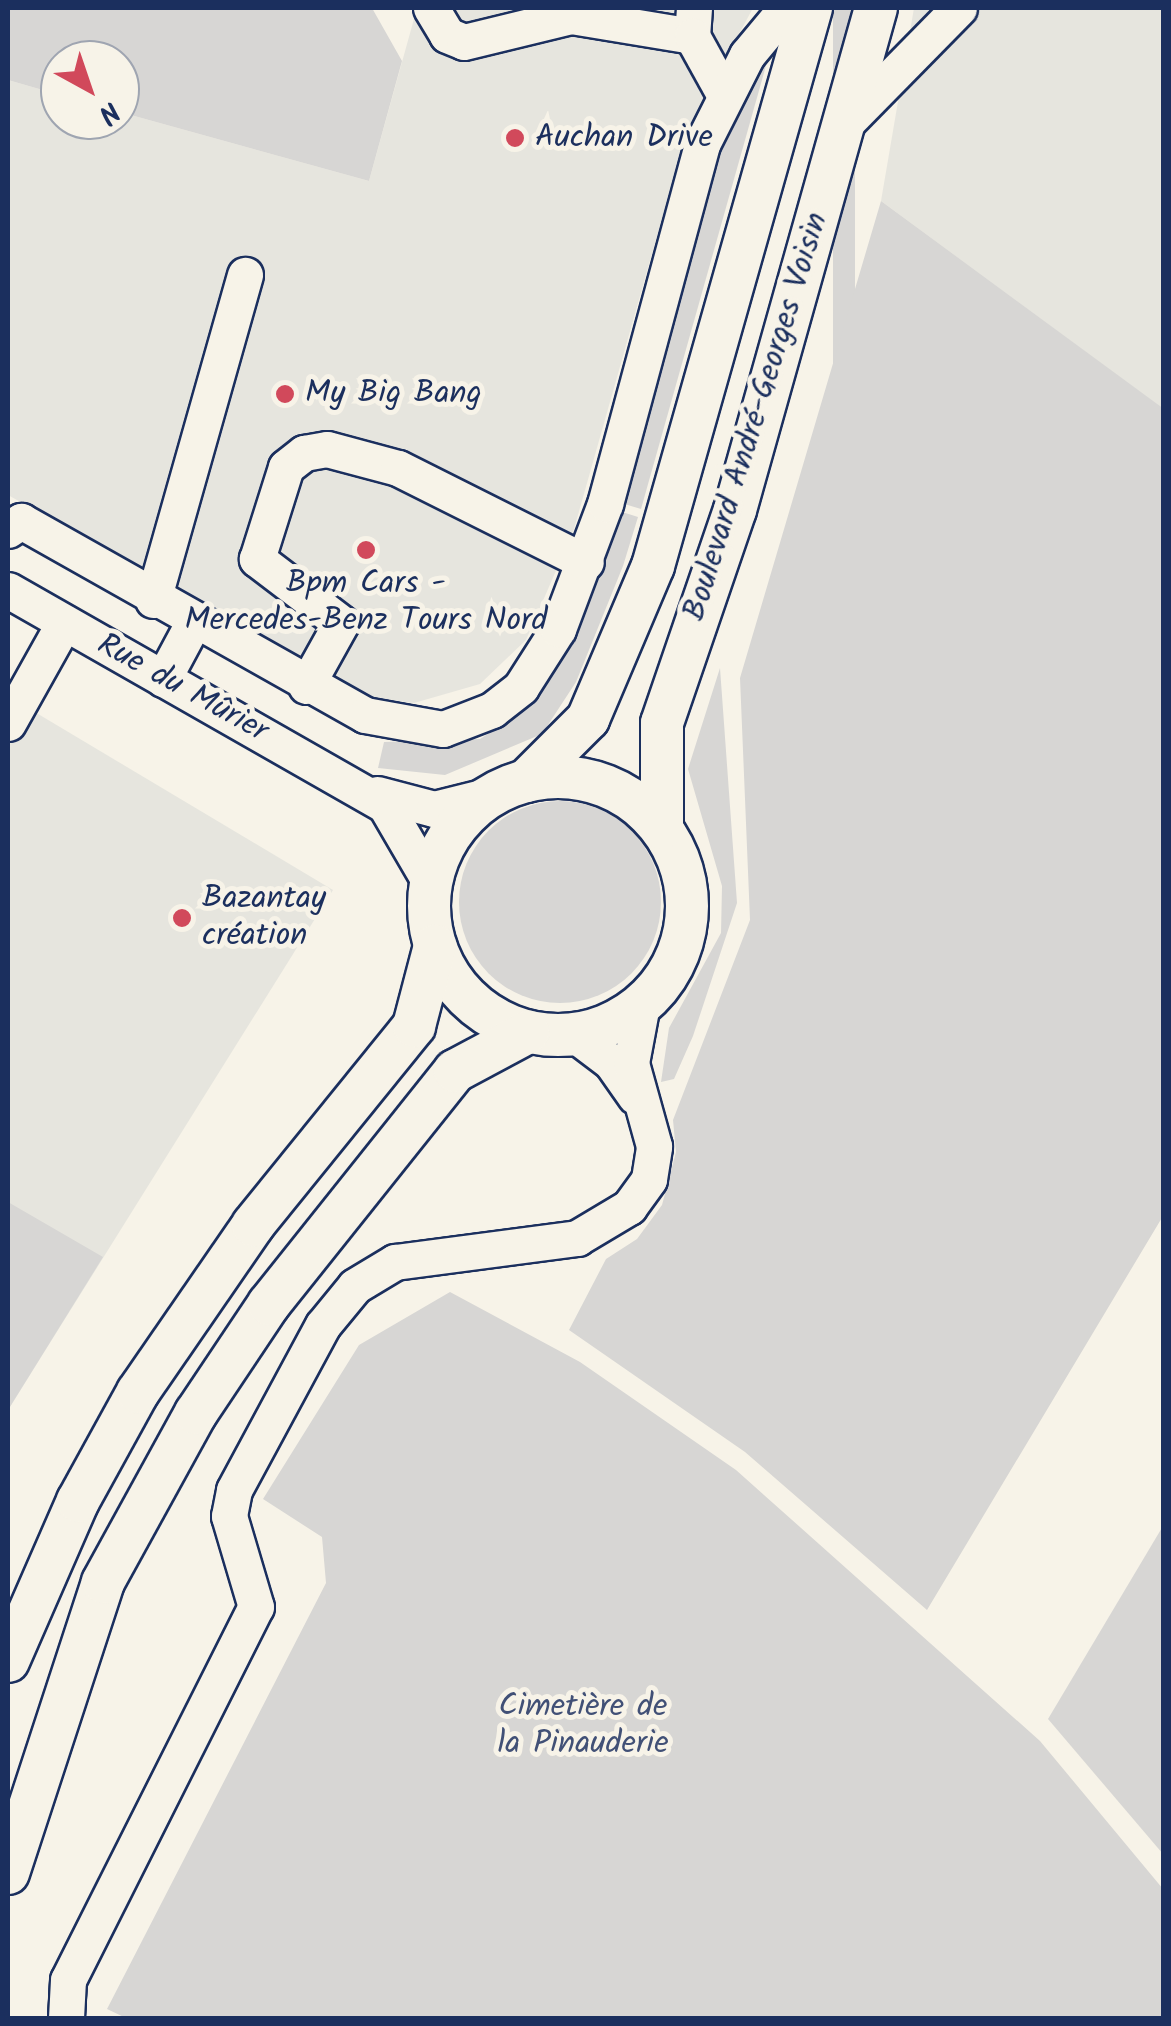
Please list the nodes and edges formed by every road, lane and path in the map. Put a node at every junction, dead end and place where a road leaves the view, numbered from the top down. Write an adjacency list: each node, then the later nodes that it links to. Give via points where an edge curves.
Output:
1 (431, 8): 6 (street, via 447,35 464,42 572,16)
2 (786, 8): 7 (street)
3 (811, 8): 20 (main road, Boulevard André-Georges Voisin, via 653,566 588,719)
4 (876, 8): 8 (main road, Boulevard André-Georges Voisin)
5 (959, 8): 8 (street)
6 (693, 22): 7 (street)
7 (724, 94): 11 (street)
8 (841, 128): 21 (main road, Boulevard André-Georges Voisin, via 735,510 662,724)
9 (244, 276): 13 (street)
10 (8, 530): 13 (street, via 22,521)
11 (586, 562): 17 (street, via 558,629 521,687 492,710 443,729 365,715); 17 (street, via 398,468 327,449 304,452 286,468 257,559 342,623)
12 (8, 590): 15 (street, Rue du Mûrier)
13 (153, 600): 14 (street)
14 (193, 623): 16 (street); 17 (street)
15 (64, 624): 16 (street, Rue du Mûrier); 18 (street)
16 (163, 679): 19 (street, Rue du Mûrier)
17 (306, 686)
18 (8, 723)
19 (358, 787): 20 (street, Rue du Mûrier, via 434,809); 22 (street, Rue du Mûrier, via 401,822)
20 (510, 787): 21 (main road, via 601,784); 22 (main road, via 452,831)
21 (662, 828): 24 (main road, via 680,862 686,920 667,974)
22 (430, 882): 23 (main road)
23 (434, 946): 25 (main road, via 472,1003); 28 (main road, via 414,1026 253,1225 138,1392 78,1500)
24 (642, 1004): 26 (main road); 27 (street, via 630,1064)
25 (528, 1032): 26 (main road); 29 (main road, via 455,1071 288,1280 196,1413 103,1582)
26 (574, 1034): 27 (street, via 612,1062)
27 (640, 1105): 30 (street, via 654,1146 650,1179 606,1226 578,1238 395,1262 354,1286 234,1490 235,1548 256,1607 68,1980)
28 (8, 1661)
29 (8, 1874)
30 (66, 2018)

